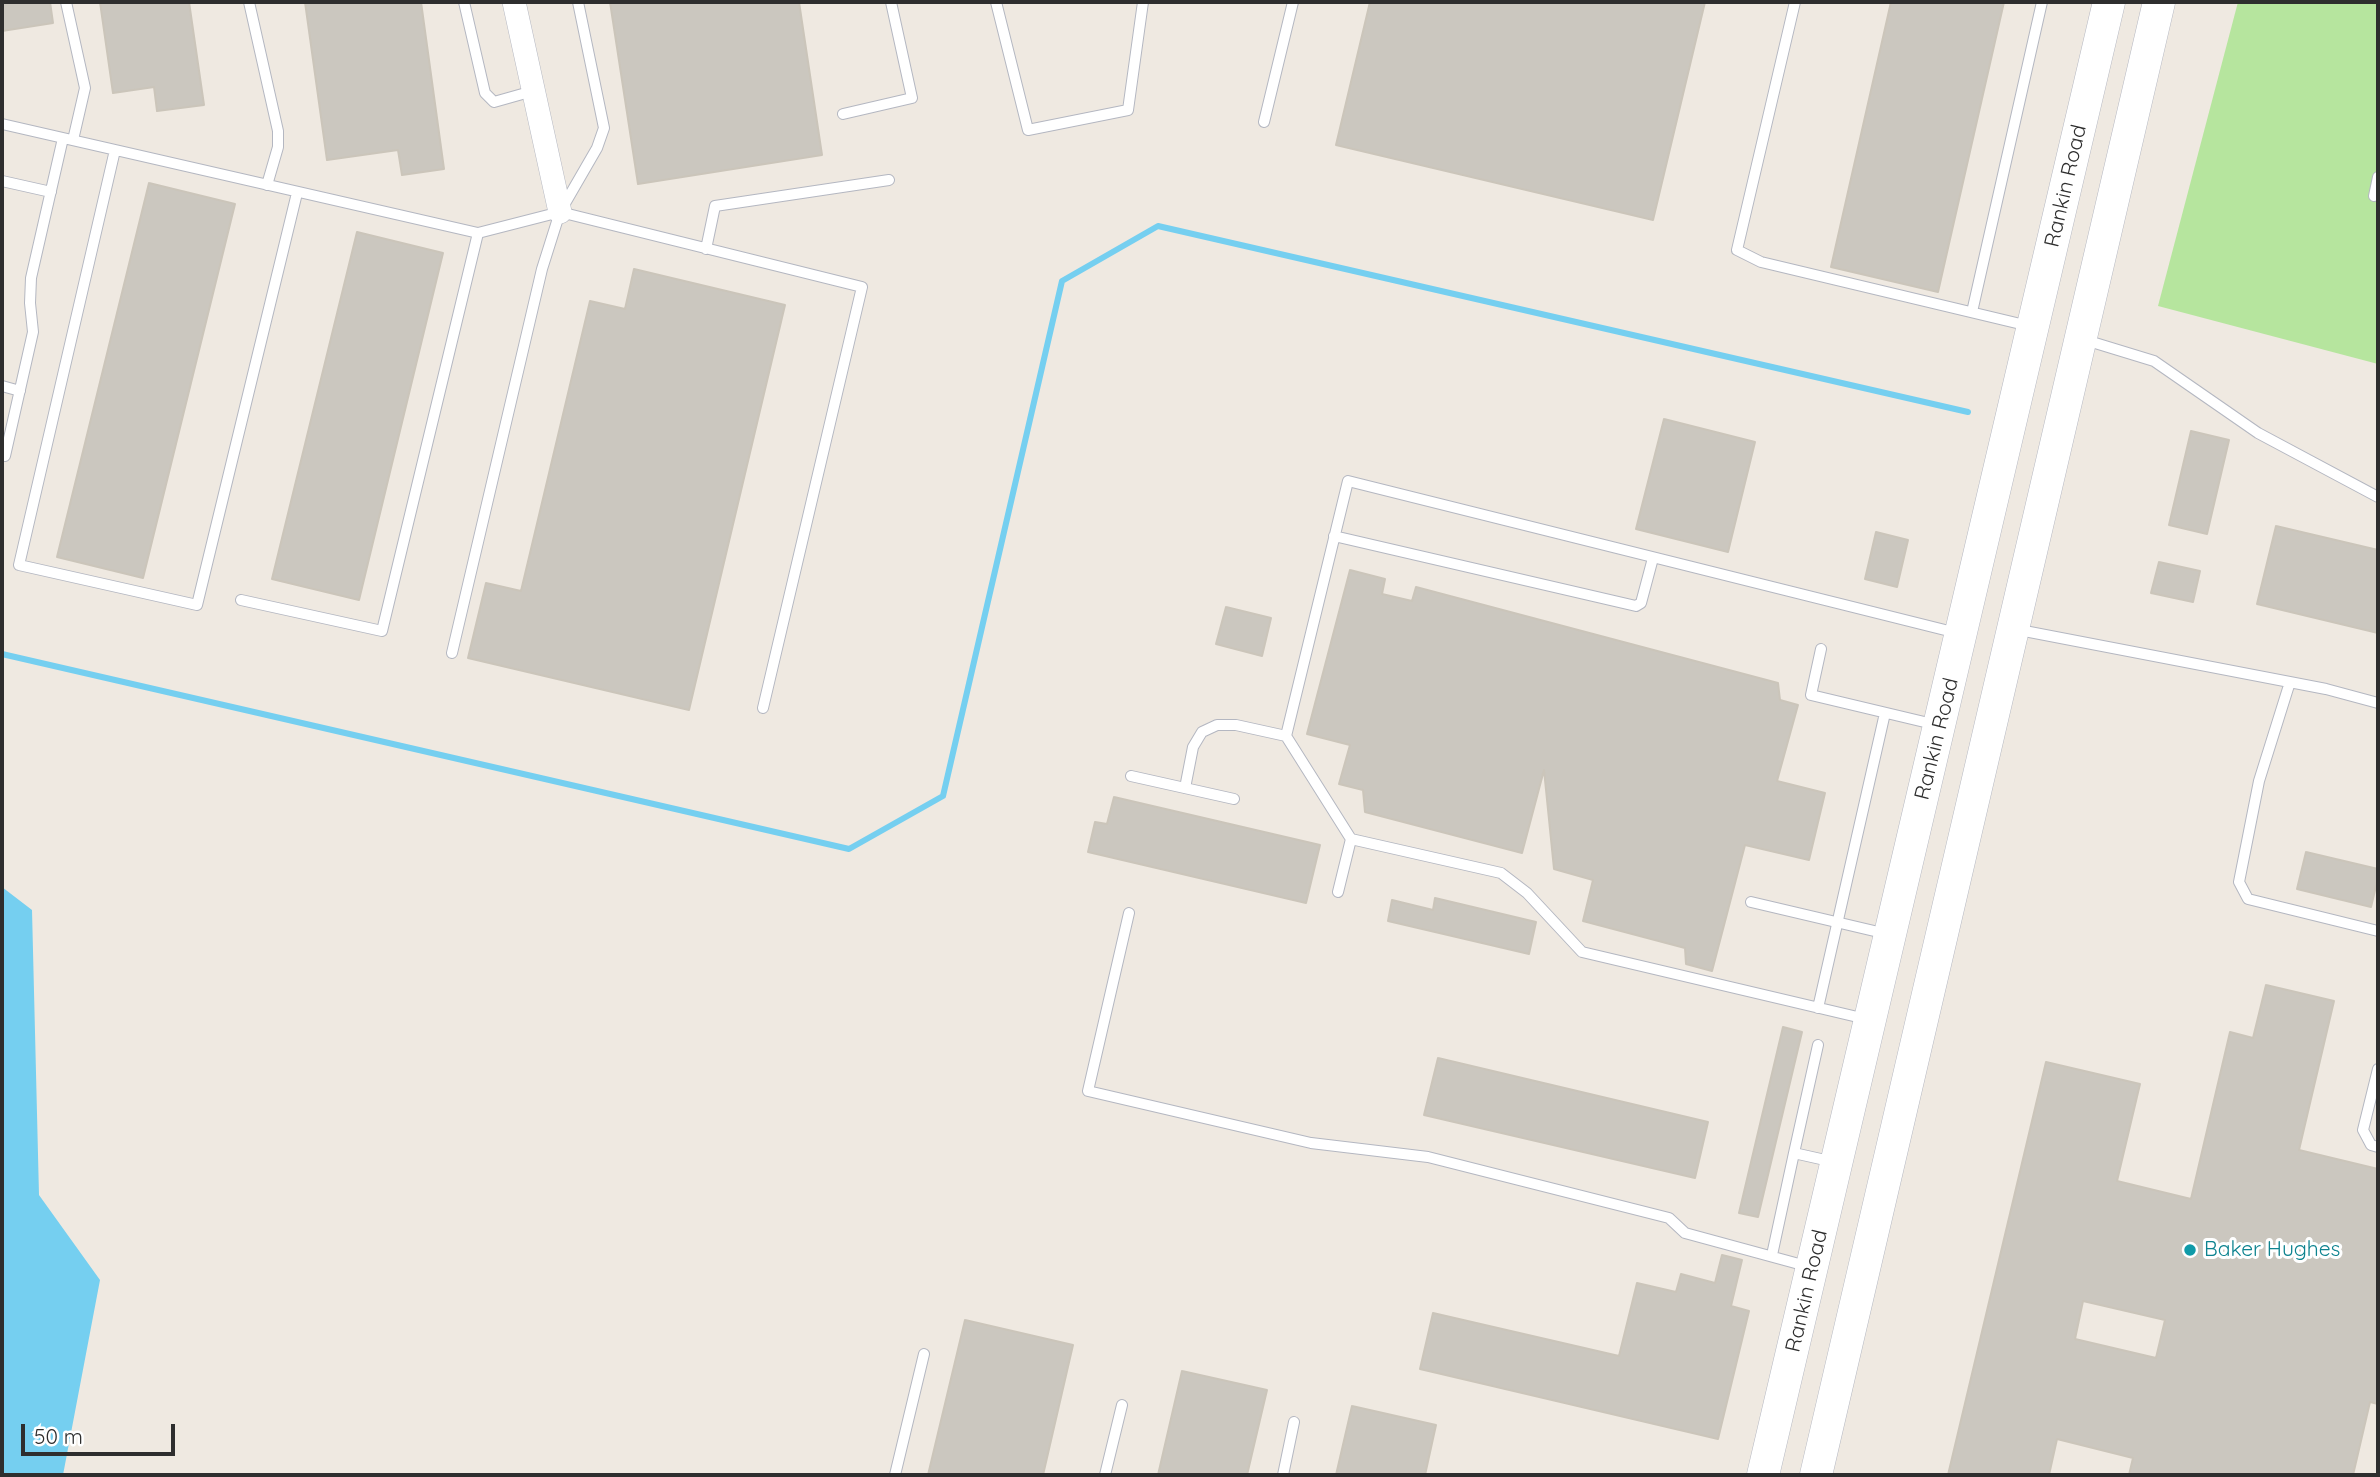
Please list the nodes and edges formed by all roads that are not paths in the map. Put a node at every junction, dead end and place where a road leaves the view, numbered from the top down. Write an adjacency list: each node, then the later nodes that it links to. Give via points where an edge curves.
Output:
1 (66, 2): 18 (lane, via 85,88)
2 (249, 2): 23 (lane, via 278,131)
3 (464, 2): 14 (lane, via 485,93 494,102)
4 (514, 2): 14 (street)
5 (578, 2): 27 (lane, via 604,128)
6 (891, 2): 15 (lane, via 912,99)
7 (996, 2): 8 (lane, via 1028,130 1128,110)
8 (1143, 2)
9 (1293, 2): 16 (lane)
10 (1794, 2): 30 (lane, via 1737,250 1760,262)
11 (2042, 2): 30 (lane)
12 (2109, 2): 31 (main road, Rankin Road)
13 (2159, 2): 32 (main road)
14 (533, 90): 27 (street)
15 (842, 114)
16 (1264, 122)
17 (2, 124): 18 (lane)
18 (68, 139): 19 (lane); 24 (lane)
19 (115, 150): 23 (lane); 25 (lane, via 19,565 197,606)
20 (2378, 177): 26 (lane)
21 (889, 180): 29 (lane, via 715,206)
22 (2, 181): 24 (lane)
23 (267, 186): 25 (lane)
24 (51, 192): 34 (lane, via 31,278 33,332)
25 (297, 193): 28 (lane)
26 (2374, 196)
27 (560, 212): 28 (lane); 29 (lane); 43 (lane, via 542,269)
28 (478, 233): 39 (lane, via 382,631)
29 (706, 249): 46 (lane, via 862,287)
30 (1972, 312): 31 (lane)
31 (2033, 327): 32 (main road); 41 (main road, Rankin Road)
32 (2079, 338): 36 (lane, via 2154,362 2259,433); 40 (main road)
33 (2, 386): 34 (lane)
34 (20, 391): 35 (lane)
35 (5, 456)
36 (2378, 497)
37 (1334, 536): 38 (lane, via 1636,606 1641,603); 38 (lane, via 1348,481); 49 (lane)
38 (1653, 558): 41 (lane)
39 (241, 600)
40 (2011, 629): 41 (main road); 44 (lane); 62 (main road)
41 (1962, 634): 48 (main road, Rankin Road)
42 (1821, 649): 47 (lane, via 1811,695)
43 (452, 653)
44 (2290, 682): 45 (lane); 58 (lane, via 2259,781 2239,882 2248,899)
45 (2378, 703)
46 (763, 708)
47 (1885, 713): 48 (lane); 57 (lane)
48 (1940, 725): 59 (main road, Rankin Road)
49 (1286, 736): 51 (lane, via 1236,725 1217,725 1202,732 1193,747); 53 (lane)
50 (1131, 776): 51 (lane)
51 (1185, 788): 52 (lane)
52 (1234, 799)
53 (1351, 839): 54 (lane); 60 (lane, via 1501,873 1527,893 1582,952)
54 (1338, 892)
55 (1751, 902): 57 (lane)
56 (1129, 913): 68 (lane, via 1088,1091 1311,1143 1428,1157 1669,1218 1685,1233)
57 (1837, 923): 59 (lane); 60 (lane)
58 (2378, 930)
59 (1889, 935): 61 (main road, Rankin Road)
60 (1818, 1008): 61 (lane)
61 (1869, 1020): 62 (main road); 67 (main road, Rankin Road)
62 (1918, 1034): 70 (main road)
63 (1818, 1045): 66 (lane)
64 (2378, 1069): 65 (lane, via 2363,1130 2371,1145)
65 (2378, 1147)
66 (1794, 1153): 67 (lane); 68 (lane)
67 (1837, 1163): 69 (main road, Rankin Road)
68 (1772, 1255): 69 (lane)
69 (1813, 1268): 70 (main road); 77 (main road, Rankin Road)
70 (1861, 1279): 78 (main road)
71 (924, 1354): 74 (lane)
72 (1122, 1405): 75 (lane)
73 (1294, 1422): 76 (lane)
74 (895, 1475)
75 (1105, 1475)
76 (1283, 1475)
77 (1763, 1475)
78 (1816, 1475)

